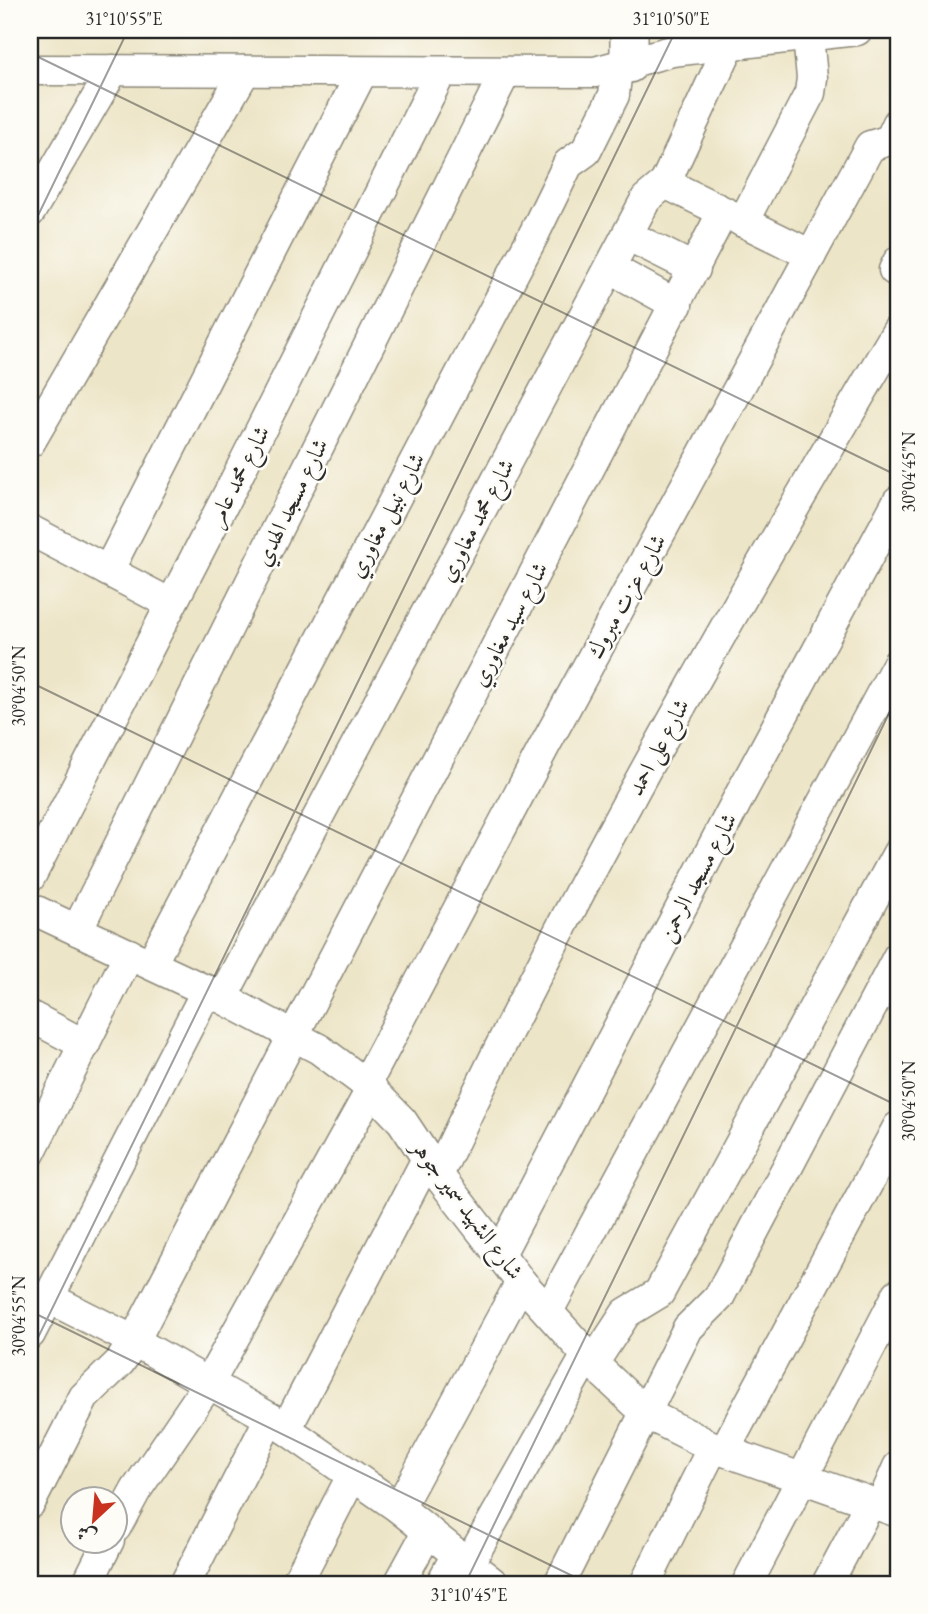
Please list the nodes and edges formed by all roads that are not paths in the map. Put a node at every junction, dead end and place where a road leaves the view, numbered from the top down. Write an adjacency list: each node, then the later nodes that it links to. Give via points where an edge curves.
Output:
1 (857, 30): 2 (street)
2 (808, 36): 3 (street); 14 (street, شارع سيد مغاوري, via 810,93)
3 (729, 46): 4 (street); 12 (street, شارع محمد مغاوري)
4 (625, 54): 10 (street, via 582,73); 32 (street, شارع نبيل مغاوري, via 614,95 588,148 568,164)
5 (30, 70): 6 (street)
6 (113, 70): 7 (street); 13 (street)
7 (245, 71): 8 (street); 21 (street)
8 (362, 72): 9 (street); 24 (street)
9 (442, 72): 10 (street); 25 (street, شارع محمد عامر)
10 (505, 73): 30 (street, شارع مسجد الهدي)
11 (895, 137): 16 (street, شارع عزت مبروك, via 870,146)
12 (665, 183): 14 (street); 15 (street, شارع محمد مغاوري, via 646,199)
13 (30, 212)
14 (733, 217): 16 (street); 18 (street, شارع سيد مغاوري)
15 (627, 235): 17 (street, شارع محمد مغاوري); 18 (street)
16 (811, 256): 37 (street, شارع عزت مبروك, via 544,747)
17 (610, 268): 19 (street); 33 (street, شارع محمد مغاوري)
18 (695, 269): 19 (street, شارع سيد مغاوري)
19 (677, 305): 35 (street, شارع سيد مغاوري)
20 (898, 330): 40 (street, شارع على احمد, via 736,603)
21 (30, 442)
22 (898, 501): 41 (street, شارع مسجد الرحمن)
23 (30, 530): 24 (street)
24 (108, 571): 25 (street)
25 (171, 604): 28 (street, شارع محمد عامر)
26 (898, 663): 45 (street)
27 (898, 853): 48 (street, via 659,1293 626,1312)
28 (30, 877)
29 (30, 908): 30 (street, شارع الشهيد سمير جوهر)
30 (78, 930): 32 (street, شارع الشهيد سمير جوهر)
31 (898, 957): 50 (street, via 719,1297 688,1328)
32 (140, 959): 33 (street, شارع الشهيد سمير جوهر); 36 (street, شارع نبيل مغاوري)
33 (215, 994): 35 (street, شارع الشهيد سمير جوهر); 44 (street, شارع محمد مغاوري)
34 (30, 1016): 36 (street)
35 (292, 1035): 37 (street, شارع الشهيد سمير جوهر); 47 (street, شارع سيد مغاوري)
36 (85, 1045): 39 (street, شارع نبيل مغاوري)
37 (369, 1086): 40 (street, شارع الشهيد سمير جوهر, via 402,1121); 49 (street, شارع عزت مبروك)
38 (898, 1127): 52 (street)
39 (33, 1140)
40 (433, 1166): 41 (street, شارع الشهيد سمير جوهر); 51 (street, شارع على احمد)
41 (500, 1254): 42 (street, شارع الشهيد سمير جوهر)
42 (521, 1282): 45 (street, شارع الشهيد سمير جوهر); 59 (street)
43 (898, 1294): 55 (street)
44 (49, 1298): 46 (street, شارع محمد مغاوري); 47 (street)
45 (548, 1311): 48 (street, شارع الشهيد سمير جوهر)
46 (30, 1335)
47 (134, 1341): 49 (street); 57 (street, شارع سيد مغاوري, via 120,1362 84,1397)
48 (590, 1359): 50 (street, شارع الشهيد سمير جوهر); 62 (street)
49 (209, 1382): 51 (street); 56 (street, شارع عزت مبروك)
50 (647, 1414): 52 (street, شارع الشهيد سمير جوهر); 69 (street)
51 (278, 1423): 54 (street); 64 (street, شارع على احمد)
52 (719, 1449): 55 (street, شارع الشهيد سمير جوهر); 70 (street)
53 (898, 1467): 58 (street)
54 (352, 1476): 59 (street); 65 (street)
55 (803, 1479): 58 (street, شارع الشهيد سمير جوهر); 71 (street)
56 (130, 1501)
57 (30, 1503)
58 (883, 1507): 72 (street)
59 (399, 1508): 60 (street)
60 (428, 1531): 62 (street); 66 (street)
61 (102, 1554): 63 (street)
62 (463, 1558): 67 (street); 68 (street)
63 (87, 1584)
64 (185, 1584)
65 (296, 1584)
66 (399, 1584)
67 (441, 1584)
68 (494, 1584)
69 (559, 1584)
70 (645, 1584)
71 (747, 1584)
72 (827, 1584)

